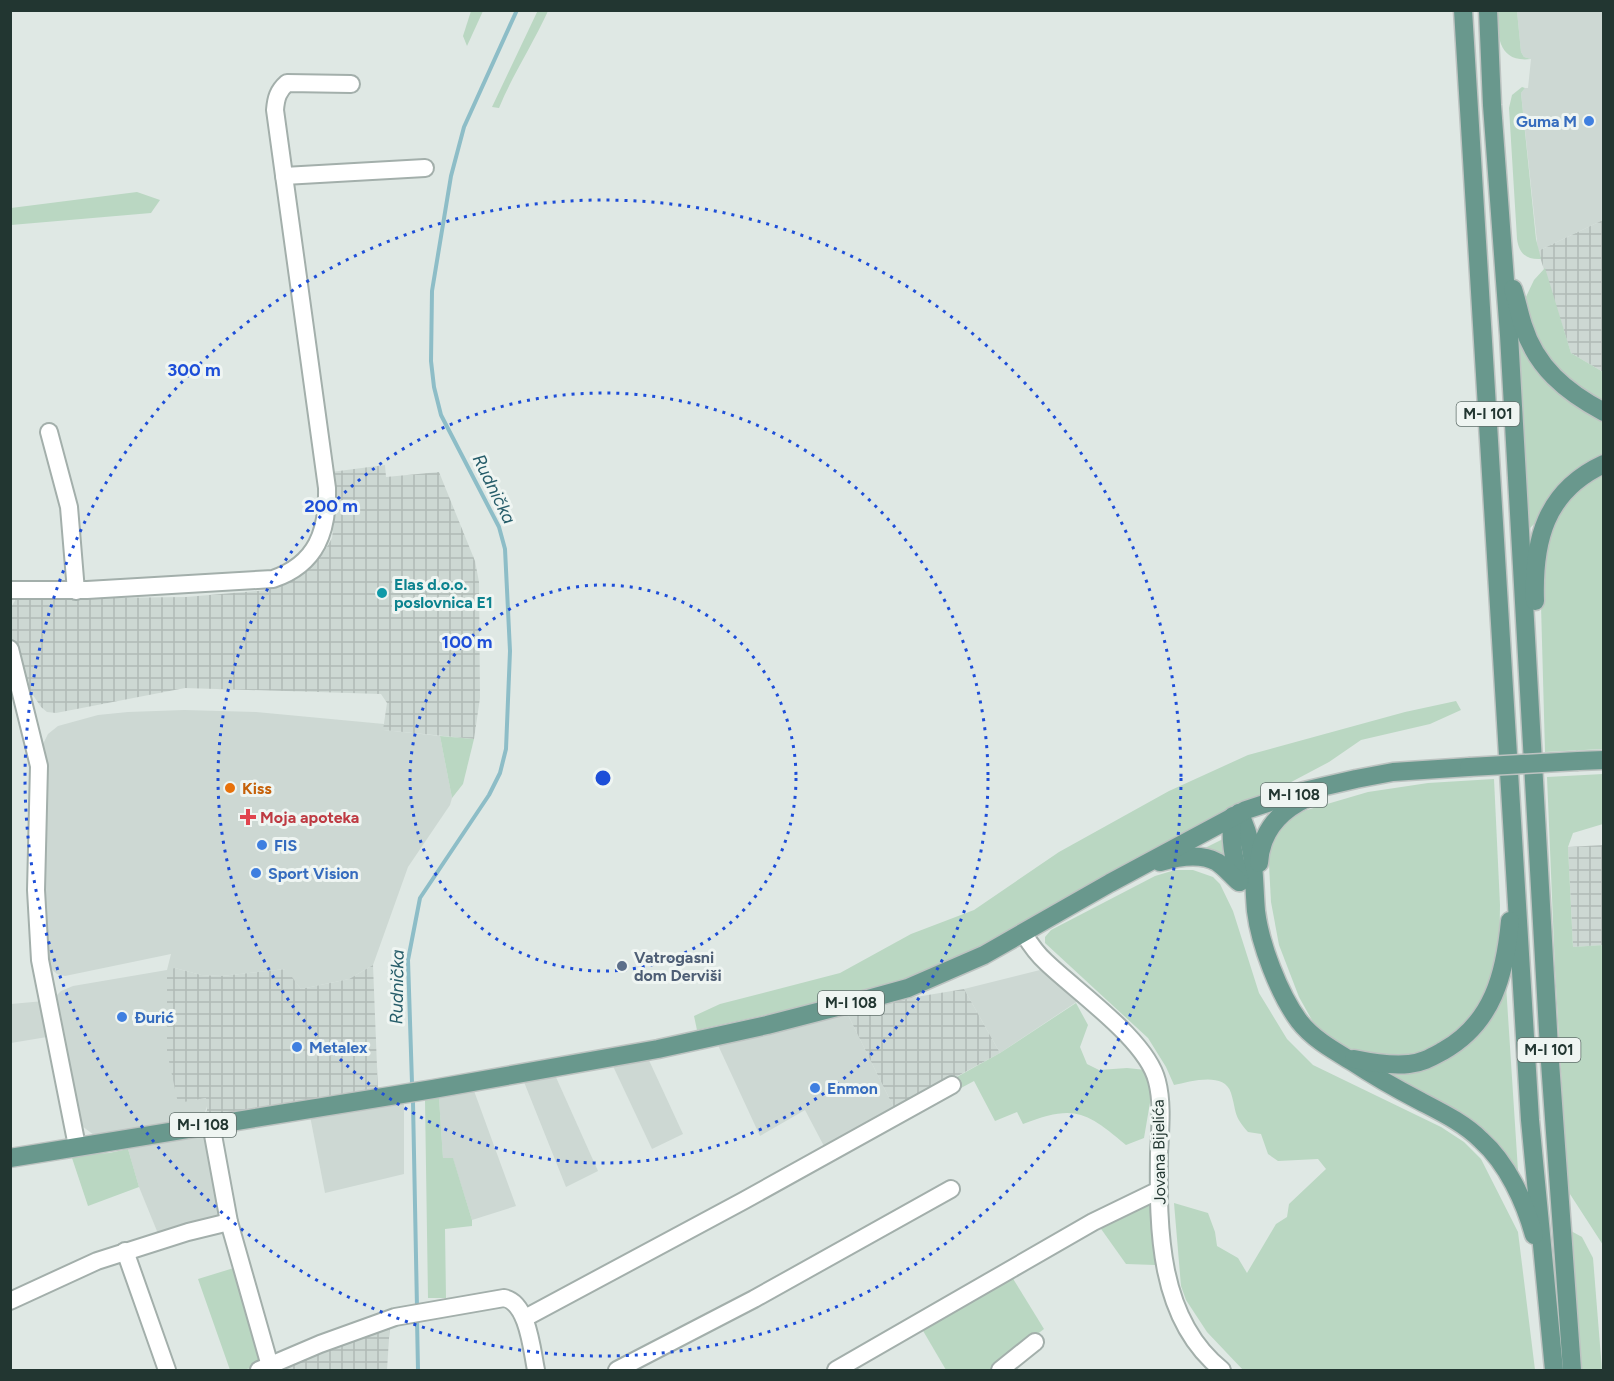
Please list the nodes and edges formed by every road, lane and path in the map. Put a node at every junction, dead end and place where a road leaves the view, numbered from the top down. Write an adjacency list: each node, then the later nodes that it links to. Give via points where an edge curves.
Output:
1 (1463, 10): 17 (main road, M-I 101)
2 (1488, 10): 6 (main road, M-I 101)
3 (351, 84): 5 (street, via 294,82 281,88 275,110)
4 (425, 168): 5 (street)
5 (284, 176): 11 (street, via 327,488 327,515 319,543 295,570 273,579)
6 (1502, 265): 7 (main road, via 1517,299 1522,324 1541,363 1569,392); 13 (main road, M-I 101)
7 (1604, 412)
8 (49, 432): 11 (street, via 69,507)
9 (1604, 464): 13 (main road, via 1578,478 1561,497 1538,543 1535,572 1539,710)
10 (10, 590): 11 (street)
11 (76, 591)
12 (10, 650): 25 (street, via 39,766 36,890 40,960)
13 (1532, 730): 43 (main road, M-I 101)
14 (1604, 760): 15 (main road, M-I 108, bridge, via 1393,772)
15 (1337, 784): 16 (main road, M-I 108); 20 (main road, via 1296,803 1275,820 1262,841 1261,891)
16 (1236, 815): 18 (main road, via 1230,831); 19 (main road, M-I 108); 20 (main road, via 1246,827 1253,852)
17 (1512, 818): 22 (main road, via 1510,919 1504,970 1478,1022 1456,1044 1425,1061 1389,1065); 34 (main road, M-I 101, via 1530,1120)
18 (1239, 882): 19 (main road, via 1217,862 1200,857 1171,859); 20 (main road)
19 (1110, 884): 21 (main road, M-I 108)
20 (1256, 908): 22 (main road, via 1285,999 1300,1022)
21 (1023, 934): 24 (main road, M-I 108, via 908,988 767,1025 433,1089); 28 (street, Jovana Bijelića, via 1045,961 1102,1011 1148,1060 1159,1092)
22 (1344, 1057): 34 (main road, via 1469,1130 1488,1146 1520,1197 1532,1227)
23 (952, 1085): 32 (street)
24 (211, 1124): 25 (main road, M-I 108); 29 (street)
25 (77, 1146): 26 (main road, M-I 108)
26 (10, 1158)
27 (951, 1189): 38 (street)
28 (1159, 1190): 39 (street, via 1093,1222); 41 (street, Jovana Bijelića, via 1161,1243 1170,1292 1198,1345)
29 (229, 1222): 30 (street); 35 (street)
30 (125, 1251): 31 (street); 36 (street)
31 (10, 1301)
32 (525, 1318): 35 (street, via 517,1304 504,1298 404,1314); 37 (street)
33 (1035, 1342): 40 (street)
34 (1552, 1343): 42 (main road, M-I 101)
35 (264, 1368)
36 (167, 1371)
37 (536, 1371)
38 (617, 1371)
39 (836, 1371)
40 (999, 1371)
41 (1222, 1371)
42 (1554, 1371)
43 (1572, 1371)

